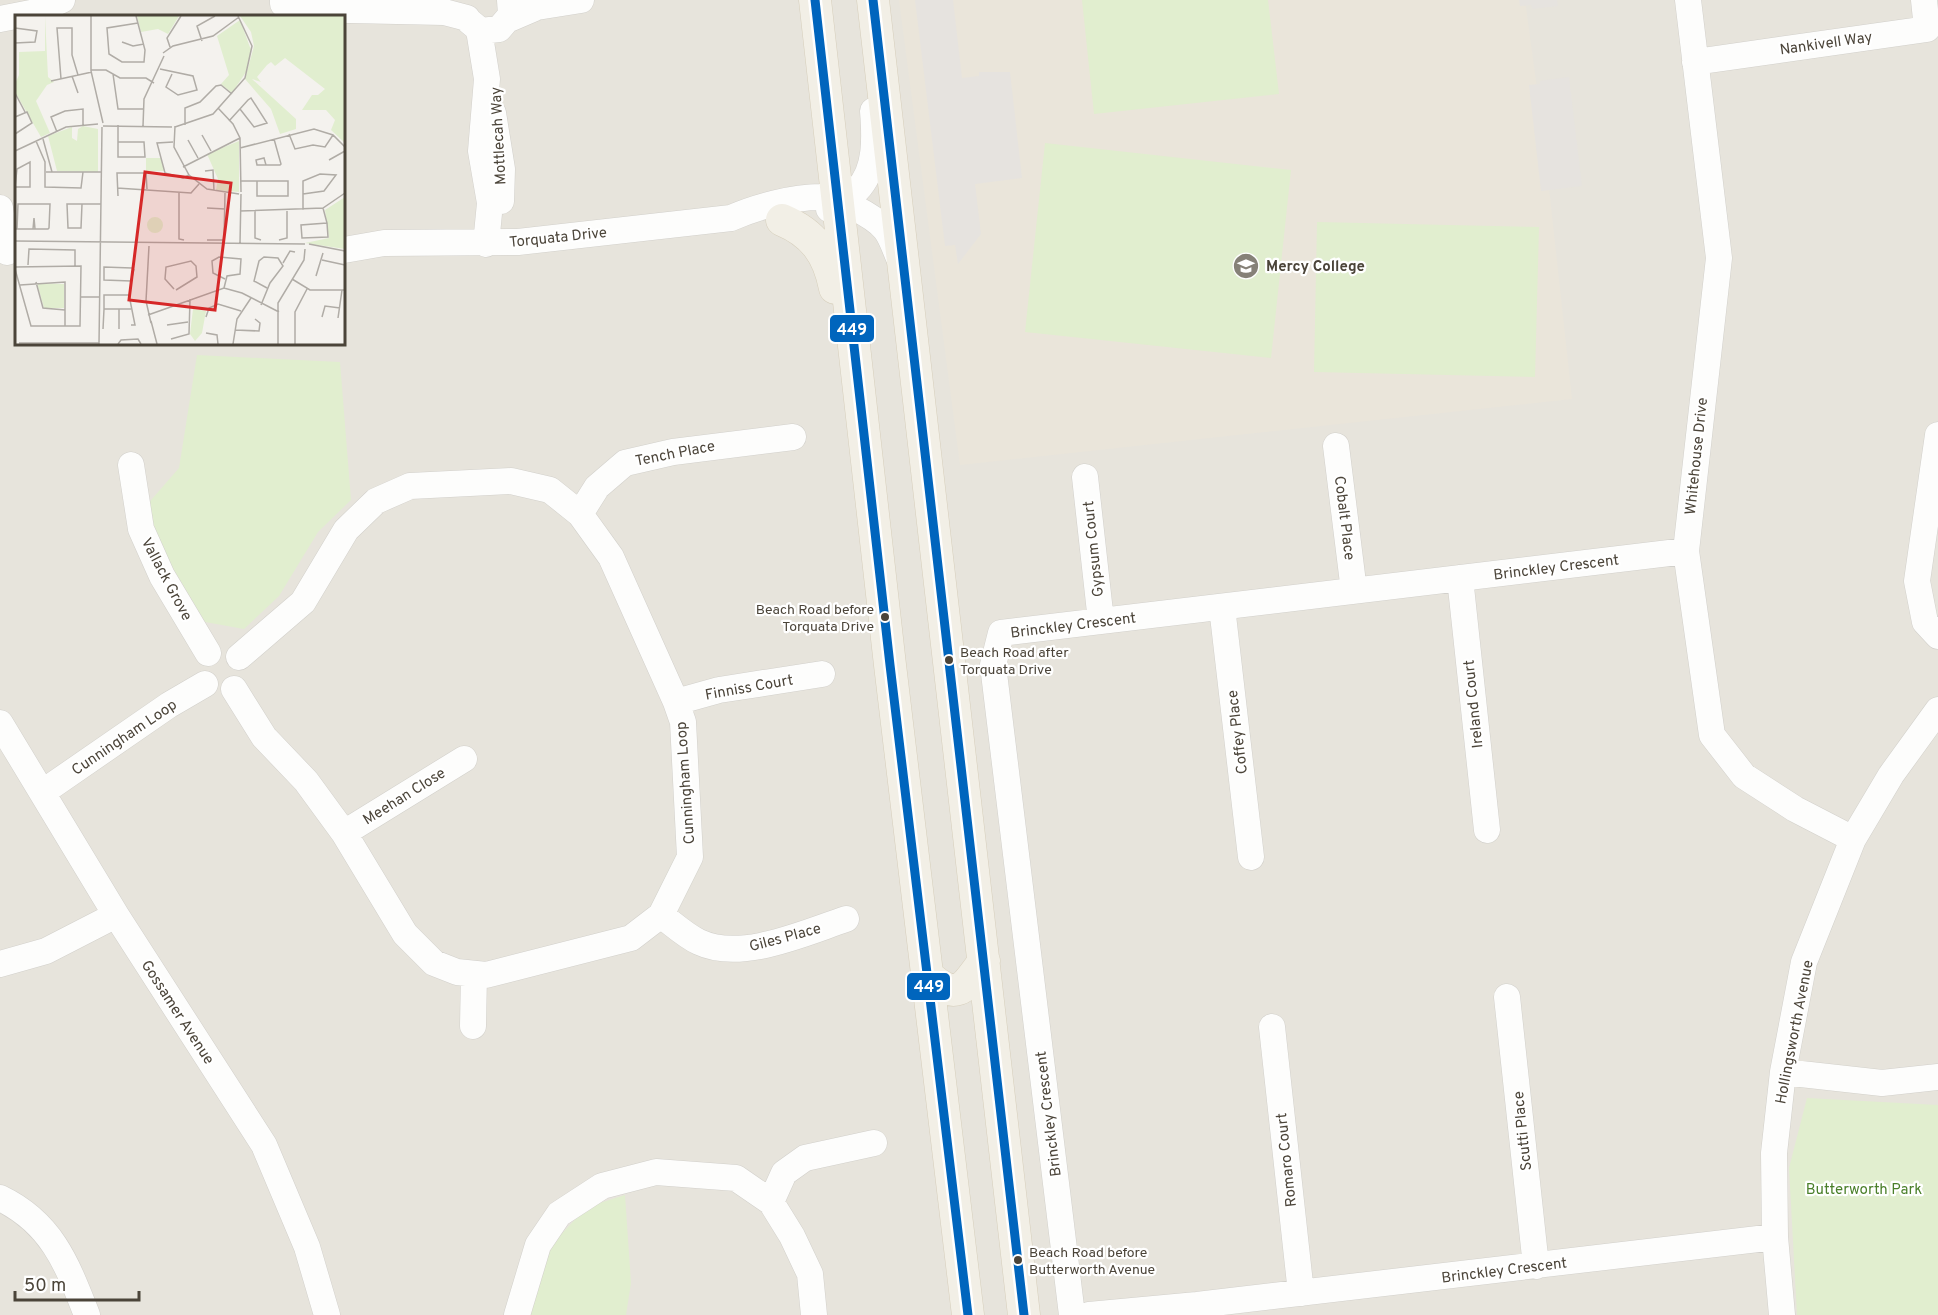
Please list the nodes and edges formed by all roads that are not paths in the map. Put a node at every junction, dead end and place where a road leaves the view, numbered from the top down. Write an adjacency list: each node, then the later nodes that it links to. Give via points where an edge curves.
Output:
1 (62, 0): 9 (street)
2 (283, 0): 8 (street, via 283,4 303,9)
3 (581, 0): 8 (street)
4 (815, 0): 13 (main road)
5 (1688, 0): 12 (street, Whitehouse Drive)
6 (1924, 0): 12 (street, Nankivell Way, via 1927,29)
7 (873, 1): 13 (street, Torquata Drive, via 866,33 873,149 867,176 856,190); 22 (main road)
8 (490, 12): 19 (street, Mottlecah Way, via 493,110 502,169)
9 (21, 15)
10 (15, 16): 11 (street)
11 (0, 19)
12 (1695, 62): 30 (street, Whitehouse Drive, via 1719,258)
13 (836, 202): 15 (street, Torquata Drive, via 822,196 754,208); 16 (street, Torquata Drive, via 824,214); 22 (street, Torquata Drive, via 860,209 886,229); 23 (main road)
14 (0, 208): 21 (street)
15 (731, 218): 16 (street, Torquata Drive, via 756,223); 19 (street, Torquata Drive)
16 (782, 220): 23 (main road, via 809,234 823,254 833,277)
17 (345, 233): 18 (street, Torquata Drive, via 369,236)
18 (384, 243): 19 (street, Torquata Drive); 20 (street, Torquata Drive)
19 (494, 244)
20 (345, 250)
21 (8, 252)
22 (904, 270): 53 (main road)
23 (856, 373): 56 (main road)
24 (1938, 435): 35 (street, via 1917,581 1925,622)
25 (793, 437): 29 (street, Tench Place, via 673,452 625,463 597,487)
26 (1336, 446): 32 (street, Cobalt Place)
27 (131, 465): 36 (street, Vallack Grove, via 141,529 162,576)
28 (1085, 477): 34 (street, Gypsum Court)
29 (580, 514): 37 (street, Cunningham Loop, via 550,490 511,481 410,486 375,501 346,530 303,602); 41 (street, Cunningham Loop, via 611,557)
30 (1686, 551): 31 (street, Brinckley Crescent); 48 (street, Whitehouse Drive, via 1712,735 1744,776 1795,809)
31 (1460, 578): 32 (street, Brinckley Crescent); 46 (street, Ireland Court)
32 (1354, 591): 33 (street, Brinckley Crescent)
33 (1222, 607): 34 (street, Brinckley Crescent); 49 (street, Coffey Place)
34 (1101, 621): 75 (street, Brinckley Crescent, via 1001,633 993,665)
35 (1938, 636)
36 (208, 653): 37 (street, via 219,648 234,651); 39 (street, via 201,674)
37 (239, 657): 40 (street, via 244,663 242,680)
38 (822, 674): 41 (street, Finniss Court, via 719,690)
39 (205, 684): 40 (street); 45 (street, Cunningham Loop)
40 (234, 689): 47 (street, Cunningham Loop, via 264,737 306,781)
41 (676, 702): 51 (street, Cunningham Loop, via 683,722 690,857)
42 (1938, 710): 48 (street, Hollingsworth Avenue, via 1891,775)
43 (0, 723): 45 (street, Gossamer Avenue)
44 (464, 759): 47 (street, Meehan Close)
45 (44, 792): 50 (street, Gossamer Avenue)
46 (1487, 830)
47 (344, 833): 55 (street, Cunningham Loop, via 405,934 434,963)
48 (1853, 839): 60 (street, Hollingsworth Avenue, via 1804,962)
49 (1251, 857)
50 (116, 915): 54 (street, via 46,951); 70 (street, Gossamer Avenue, via 264,1145 307,1247)
51 (661, 915): 52 (street, Giles Place, via 699,942 731,950 778,942); 55 (street, Cunningham Loop, via 631,938 486,975)
52 (846, 919)
53 (984, 961): 56 (main road, via 964,988 942,988); 74 (main road)
54 (0, 964)
55 (474, 974): 58 (street)
56 (928, 976): 73 (main road)
57 (1507, 997): 66 (street, Scutti Place)
58 (473, 1026)
59 (1272, 1027): 67 (street, Romaro Court)
60 (1783, 1072): 61 (street, via 1882,1083); 65 (street, Hollingsworth Avenue, via 1774,1153)
61 (1938, 1077)
62 (874, 1143): 64 (street, via 805,1158 784,1173)
63 (0, 1198): 69 (street, via 30,1215 45,1231 64,1258)
64 (771, 1203): 71 (street, via 736,1178 656,1172 602,1186 559,1214 537,1245); 72 (street, via 810,1274)
65 (1775, 1238): 66 (street, Brinckley Crescent); 77 (street, Hollingsworth Avenue)
66 (1536, 1266): 67 (street, Brinckley Crescent)
67 (1301, 1293): 68 (street, Brinckley Crescent)
68 (1197, 1310): 76 (street, Brinckley Crescent)
69 (87, 1315)
70 (327, 1315)
71 (518, 1315)
72 (814, 1315)
73 (968, 1315)
74 (1024, 1315)
75 (1072, 1315)
76 (1089, 1315)
77 (1782, 1315)

